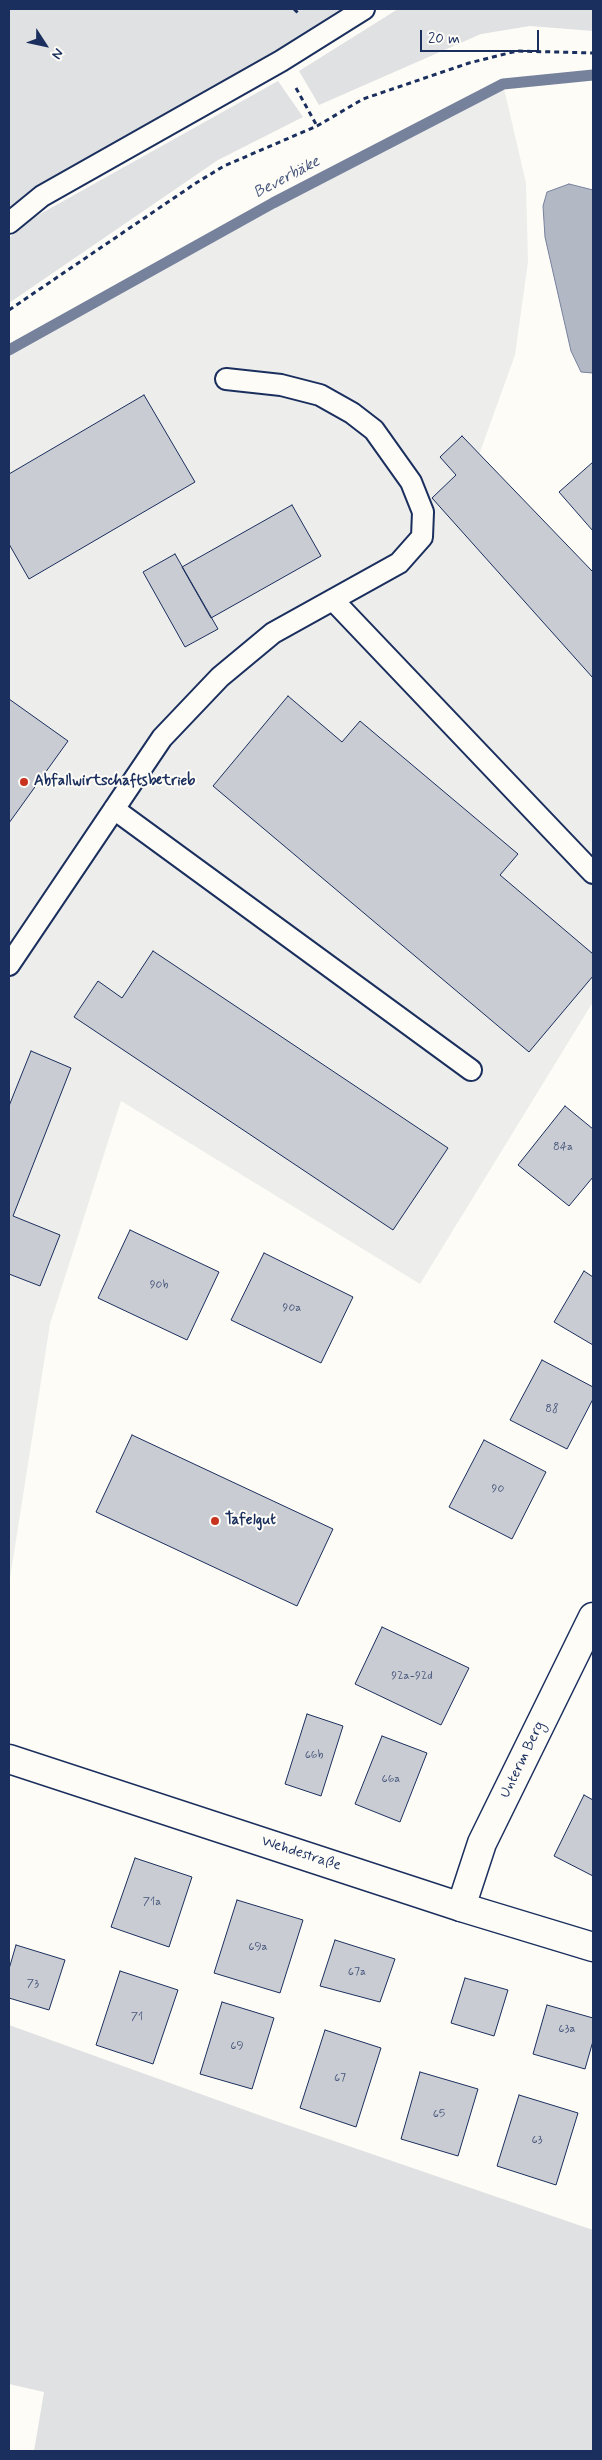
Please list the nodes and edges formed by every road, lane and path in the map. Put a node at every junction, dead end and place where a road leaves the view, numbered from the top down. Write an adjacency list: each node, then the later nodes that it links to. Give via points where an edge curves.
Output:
1 (364, 9): 3 (lane)
2 (593, 53): 4 (path, via 518,51 469,63 363,99)
3 (281, 61): 4 (path); 5 (lane, via 42,196)
4 (317, 126): 6 (path, via 224,166)
5 (9, 223)
6 (9, 310)
7 (226, 380): 8 (lane, via 281,385 320,394 374,430 411,482 423,512 422,537 399,563)
8 (333, 600): 9 (lane, via 273,633 220,677 162,738); 10 (lane)
9 (114, 810): 11 (lane); 12 (lane)
10 (593, 873)
11 (9, 965)
12 (471, 1070)
13 (593, 1617): 15 (street, Unterm Berg, via 482,1842)
14 (9, 1758): 15 (street, Wehdestraße)
15 (461, 1906): 16 (street, Wehdestraße)
16 (593, 1946)

